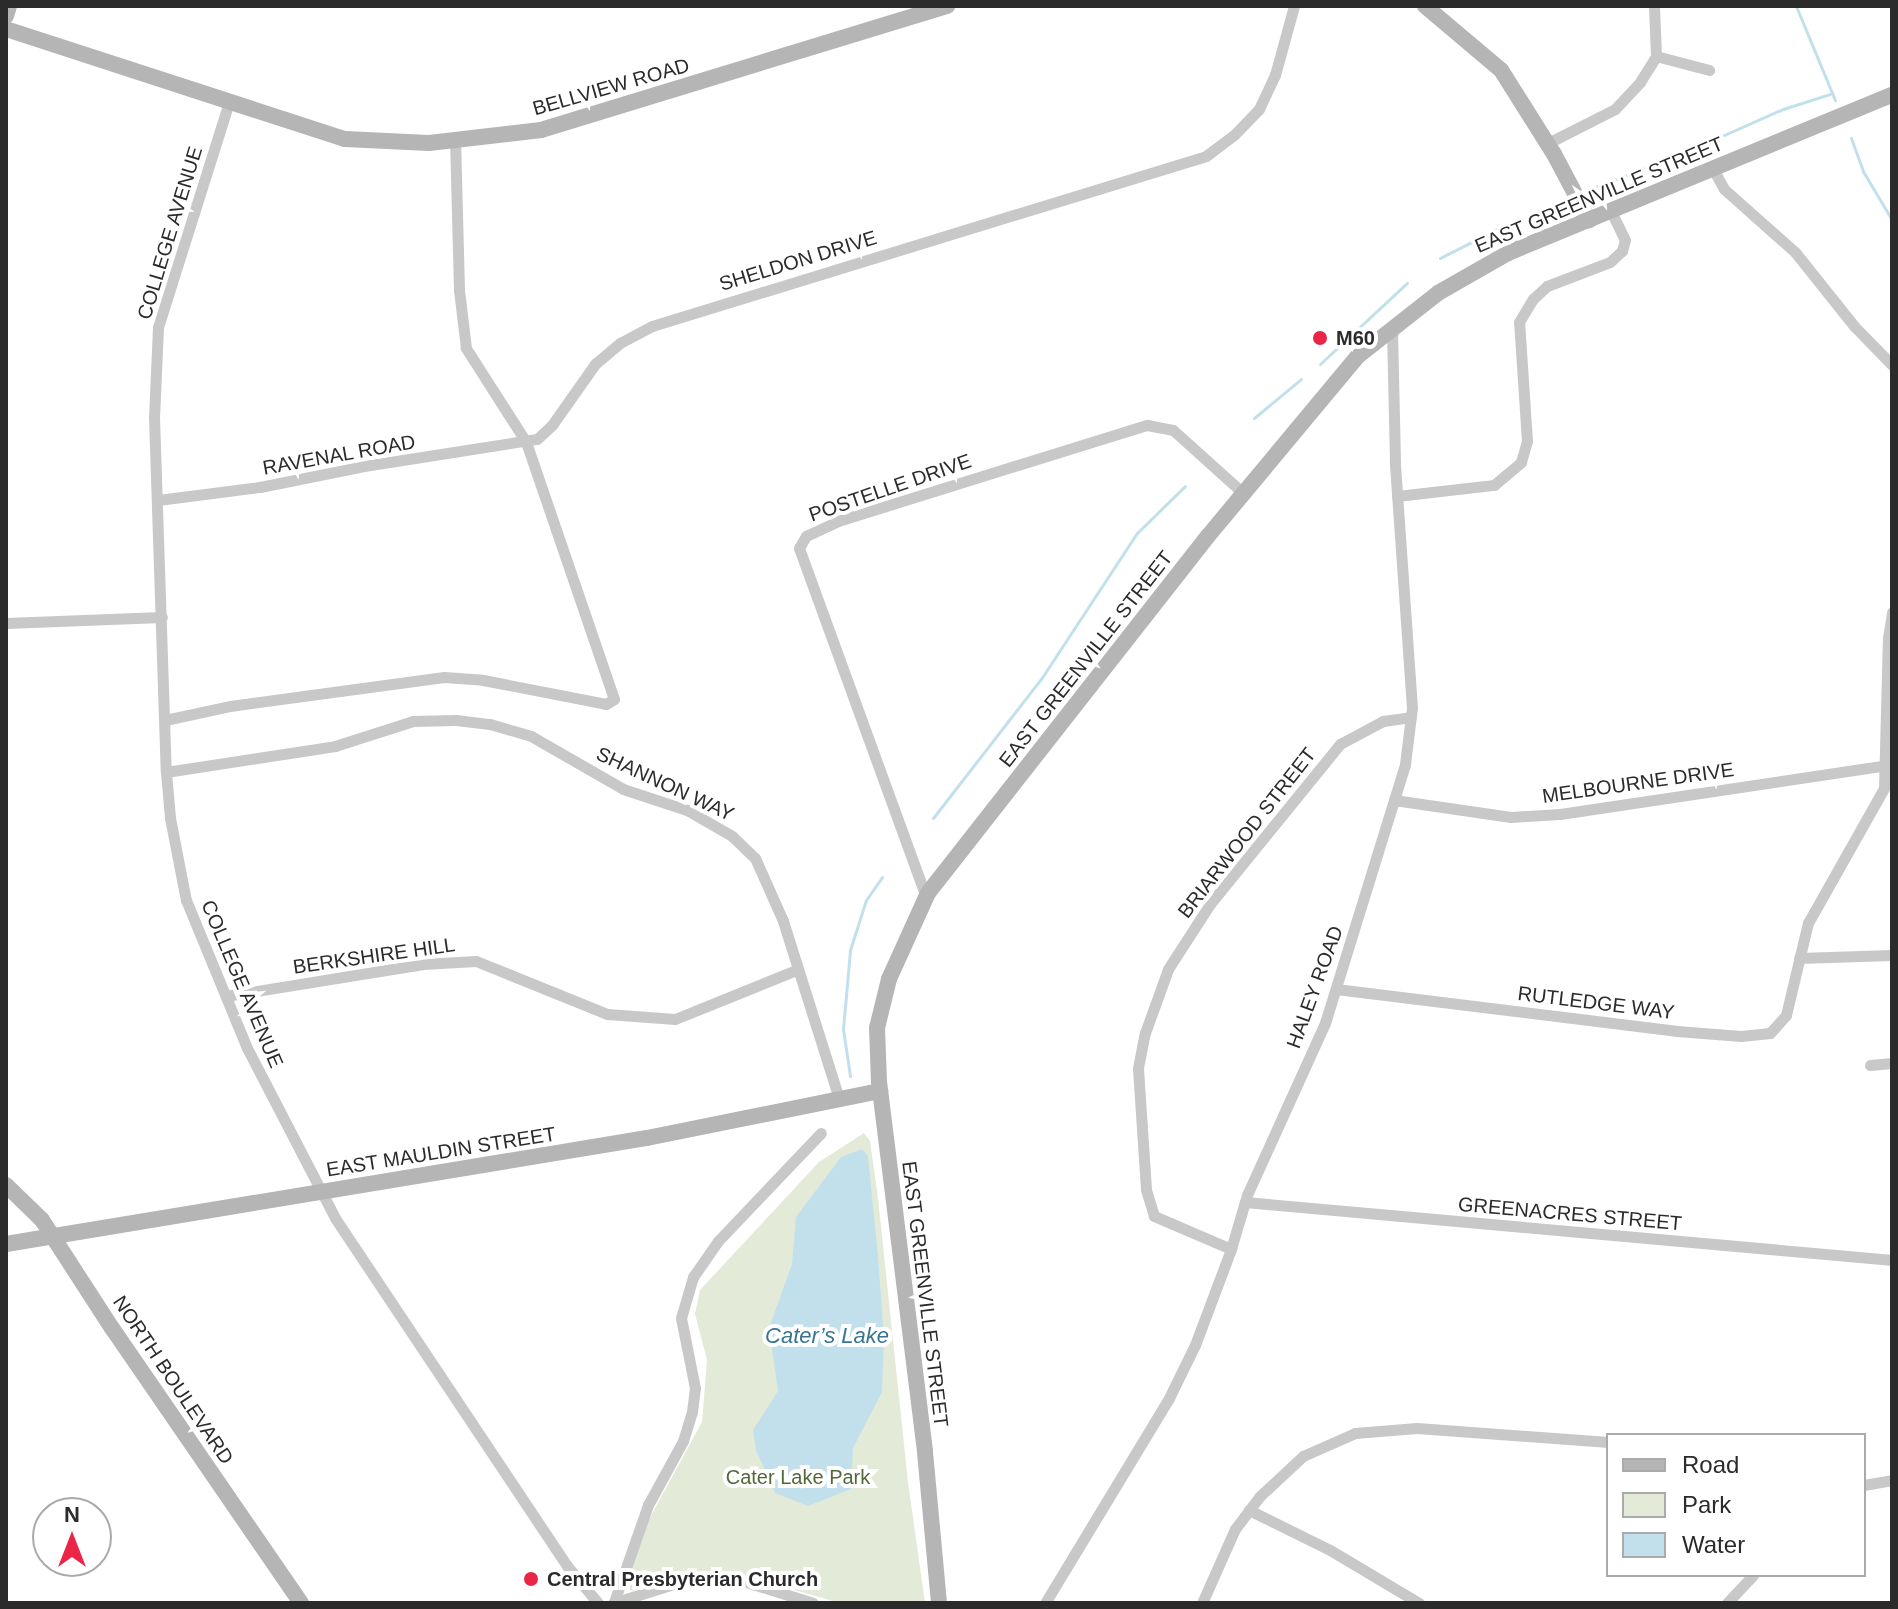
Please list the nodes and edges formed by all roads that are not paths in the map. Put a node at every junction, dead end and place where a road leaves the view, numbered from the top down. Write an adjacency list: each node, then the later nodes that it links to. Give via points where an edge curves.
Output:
1 (9, 6): 6 (street)
2 (947, 6): 12 (street, BELLVIEW ROAD, via 541,130)
3 (1294, 6): 19 (street, SHELDON DRIVE, via 1275,75 1259,109 1206,156 652,326 595,364 552,425)
4 (1425, 6): 13 (street, via 1501,70)
5 (1654, 6): 8 (street)
6 (6, 16)
7 (6, 29): 11 (street, BELLVIEW ROAD)
8 (1656, 56): 9 (street); 13 (street, via 1615,109)
9 (1709, 70)
10 (1892, 95): 14 (street, EAST GREENVILLE STREET)
11 (229, 102): 12 (street, BELLVIEW ROAD, via 345,139); 22 (street, COLLEGE AVENUE, via 158,327)
12 (455, 141): 19 (street, via 466,348)
13 (1548, 143): 16 (street)
14 (1713, 169): 15 (street, EAST GREENVILLE STREET); 18 (street, via 1724,189 1795,252)
15 (1611, 211): 16 (street, EAST GREENVILLE STREET); 21 (street, via 1625,240 1622,251 1610,262 1547,286 1519,322 1527,441 1521,462 1494,485)
16 (1589, 220): 17 (street, EAST GREENVILLE STREET, via 1469,273)
17 (1392, 329): 20 (street, EAST GREENVILLE STREET, via 1349,366); 21 (street, HALEY ROAD)
18 (1892, 365)
19 (526, 442): 22 (street, RAVENAL ROAD); 27 (street, via 614,694 612,702 483,680 421,678)
20 (1243, 493): 31 (street, EAST GREENVILLE STREET); 31 (street, POSTELLE DRIVE, via 1173,430 1147,425 838,521 806,536 799,548)
21 (1397, 496): 26 (street, HALEY ROAD)
22 (158, 500): 24 (street, COLLEGE AVENUE)
23 (1892, 612): 28 (street, RUTLEDGE WAY)
24 (162, 617): 25 (street); 27 (street, COLLEGE AVENUE)
25 (6, 623)
26 (1411, 717): 30 (street, HALEY ROAD); 47 (street, BRIARWOOD STREET, via 1383,721 1340,744 1210,904 1168,969 1145,1033 1138,1068 1146,1189 1154,1216)
27 (165, 720): 29 (street, COLLEGE AVENUE)
28 (1887, 765): 30 (street, MELBOURNE DRIVE, via 1560,814 1511,817); 33 (street, RUTLEDGE WAY, via 1884,788 1808,923)
29 (166, 772): 34 (street, SHANNON WAY, via 335,746 413,721 490,724 531,736 623,789 687,810 732,836 755,858 783,921); 36 (street, COLLEGE AVENUE, via 186,900)
30 (1394, 800): 35 (street, HALEY ROAD)
31 (926, 897): 39 (street, EAST GREENVILLE STREET, via 889,979 877,1028)
32 (1892, 955): 33 (street)
33 (1799, 958): 35 (street, RUTLEDGE WAY, via 1786,1015 1770,1033 1741,1036)
34 (796, 970): 36 (street, BERKSHIRE HILL, via 675,1019 607,1014 476,961 423,964); 40 (street, SHANNON WAY)
35 (1336, 989): 44 (street, HALEY ROAD)
36 (226, 996): 43 (street, COLLEGE AVENUE, via 247,1048)
37 (1892, 1063): 38 (street)
38 (1870, 1065)
39 (880, 1091): 40 (street, EAST MAULDIN STREET); 58 (street, EAST GREENVILLE STREET)
40 (839, 1099): 43 (street, EAST MAULDIN STREET, via 647,1138)
41 (821, 1133): 54 (street, via 718,1241 693,1277 681,1318 695,1388 692,1412 683,1441 648,1505)
42 (6, 1185): 45 (street, NORTH BOULEVARD)
43 (322, 1192): 45 (street, EAST MAULDIN STREET); 56 (street, COLLEGE AVENUE, via 568,1567)
44 (1245, 1202): 47 (street, HALEY ROAD); 48 (street, GREENACRES STREET)
45 (52, 1235): 46 (street, EAST MAULDIN STREET); 55 (street, NORTH BOULEVARD)
46 (6, 1244)
47 (1231, 1249): 59 (street, HALEY ROAD, via 1169,1398)
48 (1892, 1260)
49 (1606, 1442): 52 (street, via 1417,1428 1355,1433 1303,1456)
50 (1892, 1480): 51 (street)
51 (1866, 1485)
52 (1249, 1510): 60 (street); 61 (street)
53 (1751, 1577): 62 (street)
54 (613, 1602): 57 (street, via 687,1580 743,1581)
55 (301, 1603)
56 (598, 1603)
57 (813, 1603)
58 (939, 1603)
59 (1045, 1603)
60 (1202, 1603)
61 (1419, 1603)
62 (1727, 1603)

